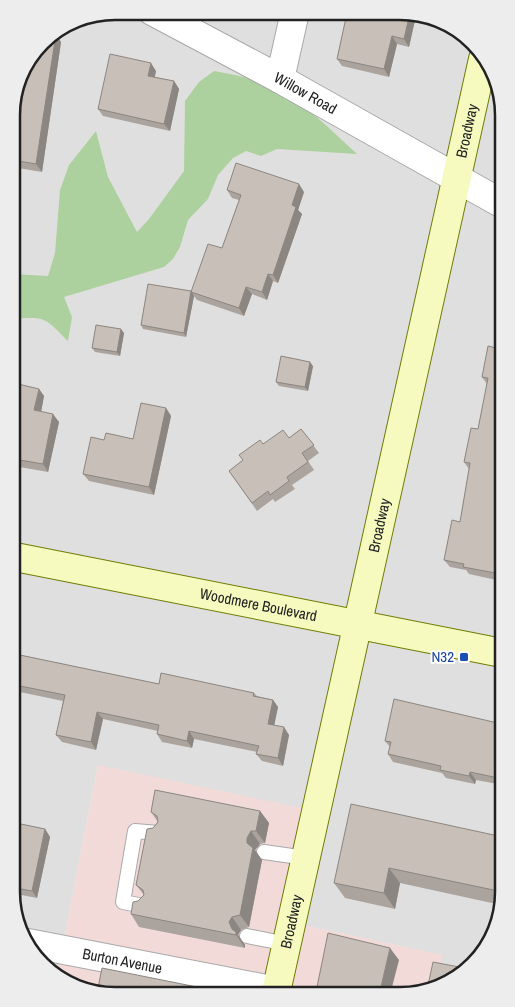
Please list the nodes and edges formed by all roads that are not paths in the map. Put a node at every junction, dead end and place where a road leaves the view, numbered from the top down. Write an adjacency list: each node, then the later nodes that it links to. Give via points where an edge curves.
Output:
1 (167, 20): 4 (street, Willow Road)
2 (294, 20): 4 (street)
3 (481, 66): 5 (main road, Broadway)
4 (280, 79): 5 (street, Willow Road)
5 (456, 178): 6 (street, Willow Road); 8 (main road, Broadway)
6 (495, 200)
7 (20, 558): 8 (main road, Woodmere Boulevard)
8 (358, 625): 9 (main road, Woodmere Boulevard); 12 (main road, Broadway)
9 (495, 652)
10 (158, 834): 13 (lane, via 135,831 123,902)
11 (264, 852): 12 (lane)
12 (306, 858): 15 (main road, Broadway)
13 (144, 906)
14 (247, 936): 15 (lane)
15 (287, 944): 18 (main road, Broadway)
16 (36, 945): 17 (street, Burton Avenue)
17 (252, 987)
18 (278, 987)

